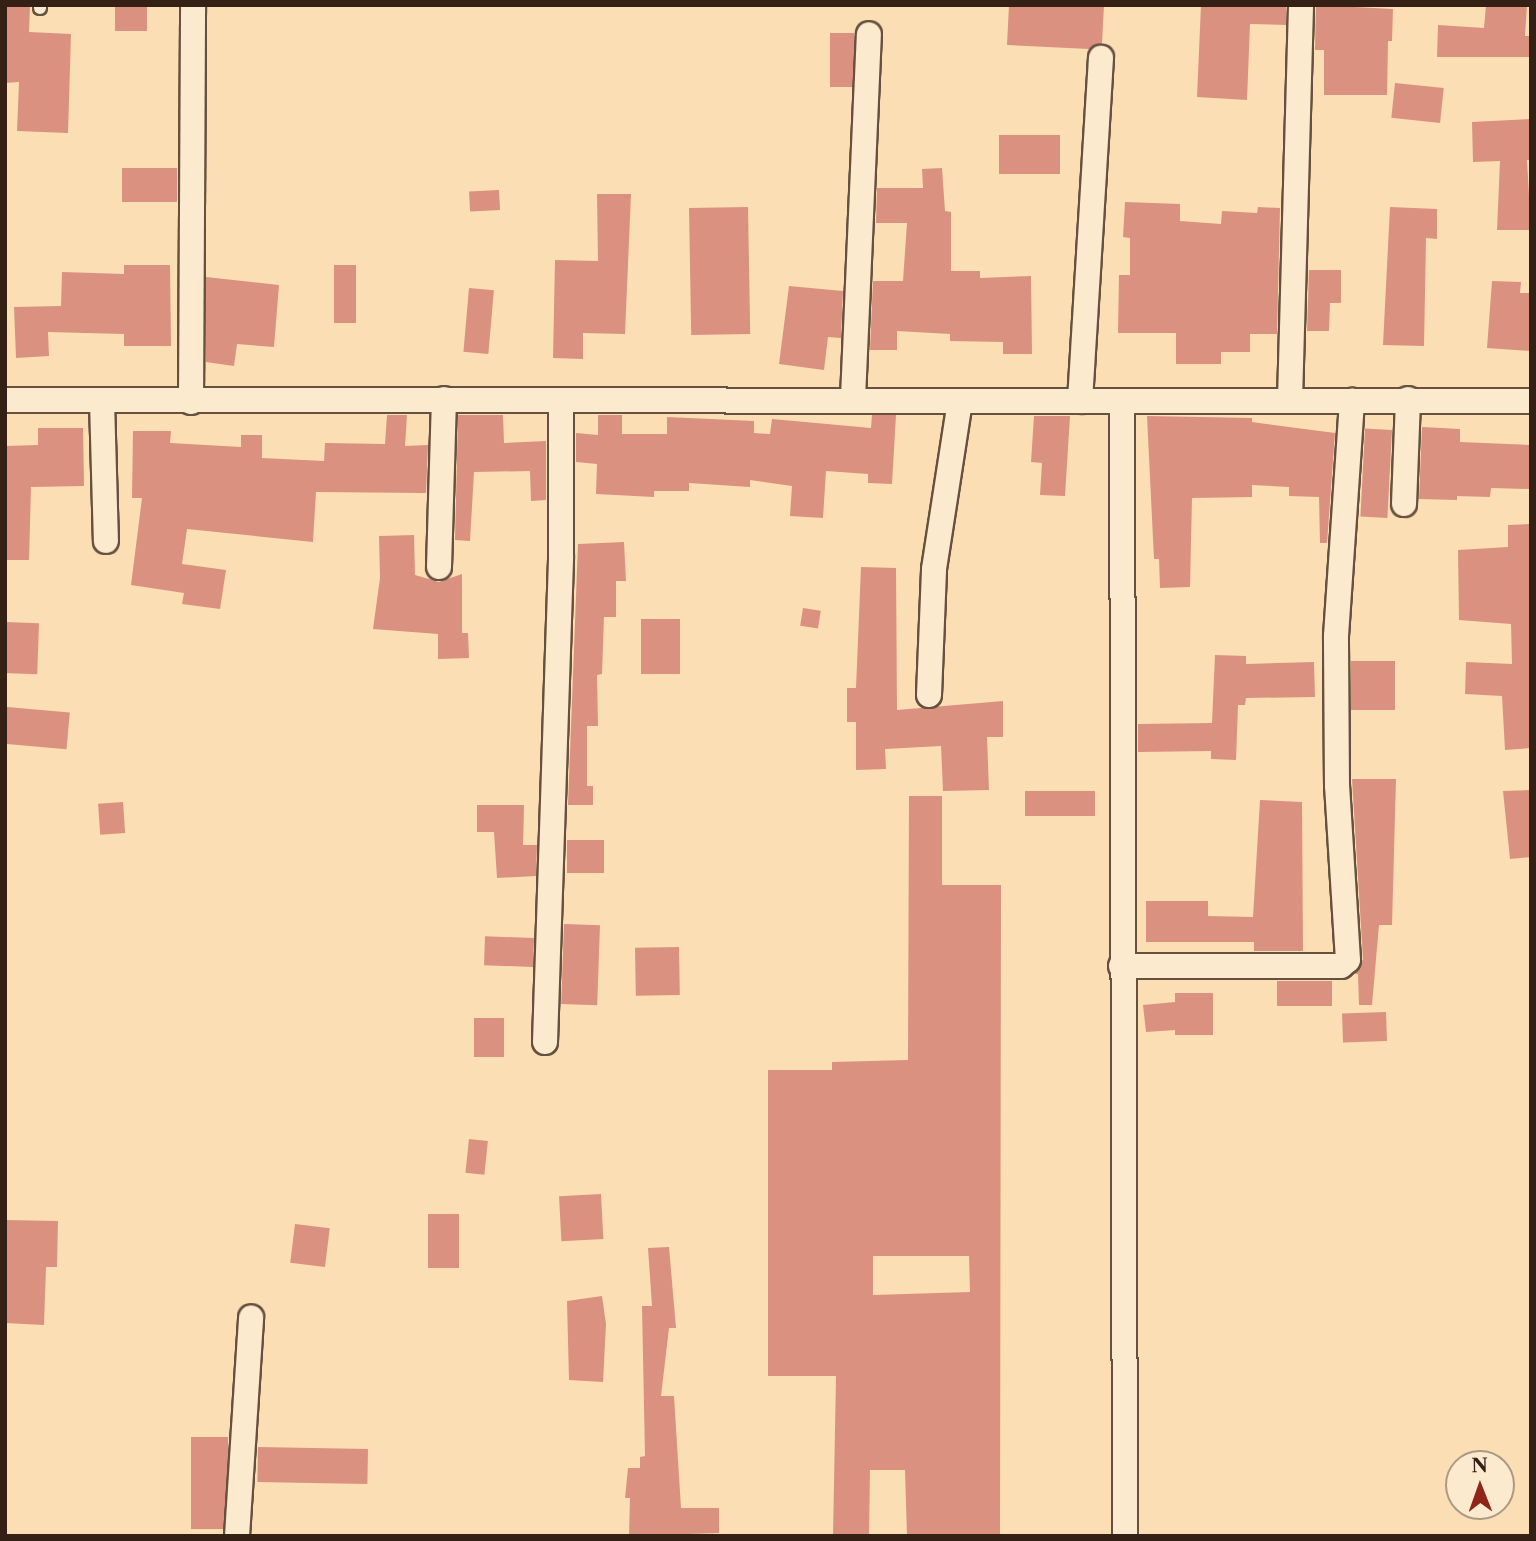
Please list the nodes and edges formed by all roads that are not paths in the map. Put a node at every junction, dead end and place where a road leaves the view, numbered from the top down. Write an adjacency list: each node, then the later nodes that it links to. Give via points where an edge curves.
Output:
1 (193, 5): 17 (street)
2 (1301, 5): 10 (street)
3 (869, 34): 5 (street)
4 (1101, 58): 13 (street)
5 (853, 398): 9 (street); 12 (street)
6 (1408, 398): 15 (street); 16 (street); 18 (street)
7 (444, 399): 9 (street); 17 (street); 20 (street)
8 (5, 400): 11 (street)
9 (561, 400): 23 (street, via 561,555)
10 (1290, 400): 14 (street); 15 (street)
11 (102, 401): 17 (street); 19 (street)
12 (960, 401): 13 (street); 21 (street, via 934,569)
13 (1080, 401): 14 (street)
14 (1122, 401): 22 (street)
15 (1352, 401): 22 (street, via 1336,636 1337,786 1348,960 1341,966)
16 (1531, 401)
17 (191, 402)
18 (1404, 504)
19 (106, 541)
20 (439, 567)
21 (929, 695)
22 (1121, 966): 26 (street)
23 (545, 1042)
24 (251, 1317): 25 (street)
25 (237, 1536)
26 (1125, 1536)

